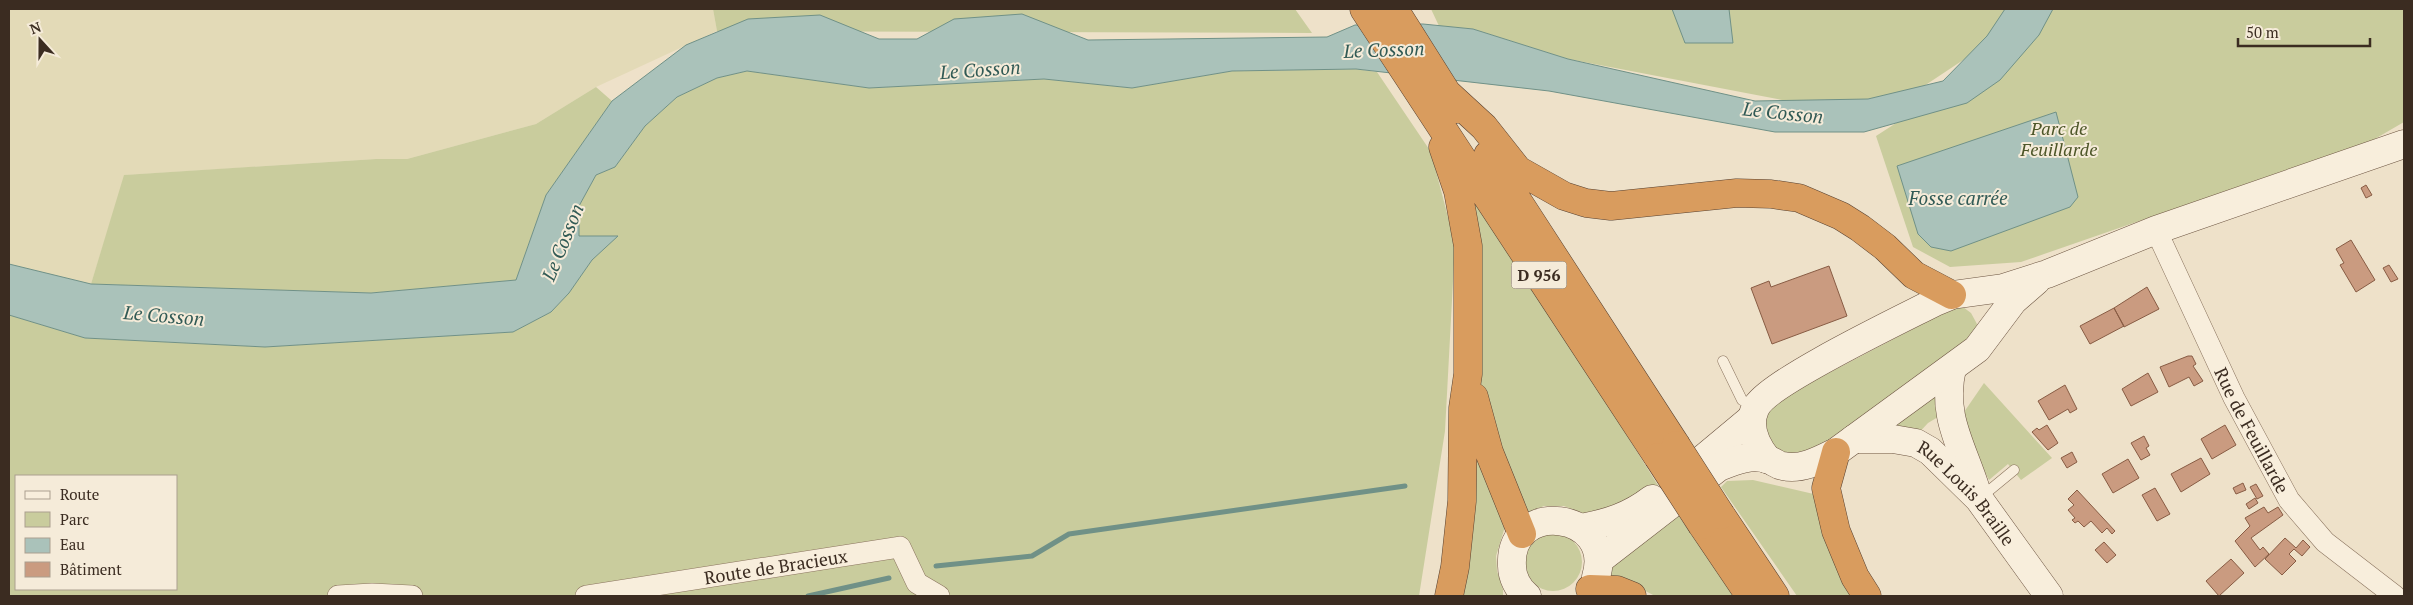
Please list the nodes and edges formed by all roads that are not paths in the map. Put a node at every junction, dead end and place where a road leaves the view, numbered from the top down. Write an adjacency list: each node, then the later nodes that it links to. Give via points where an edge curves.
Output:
1 (1364, 9): 3 (highway, D 956)
2 (1394, 9): 4 (highway, D 956)
3 (1420, 93): 12 (highway, D 956, via 1445,150 1465,219); 15 (highway, D 956)
4 (1447, 93): 8 (highway, D 956, via 1484,127 1518,170 1564,196 1611,206 1737,193 1799,198 1860,228 1914,275); 15 (highway, D 956)
5 (2404, 144): 6 (main road)
6 (2156, 230): 7 (main road); 36 (street, Rue de Feuillarde, via 2234,398 2289,500 2325,542)
7 (2047, 274): 8 (main road, via 2003,288); 9 (main road, via 2013,301)
8 (1960, 294): 9 (main road, via 1985,306 1991,318); 13 (main road, via 1892,324 1793,378 1764,397)
9 (1991, 330): 11 (main road, via 1977,350)
10 (1722, 361): 13 (lane, via 1742,400)
11 (1952, 368): 14 (main road); 18 (main road, via 1947,390 1948,408)
12 (1468, 374): 21 (highway, D 956, via 1484,438); 30 (highway, D 956, via 1463,408 1462,501)
13 (1754, 413): 16 (main road, via 1752,429 1758,447); 20 (main road, via 1637,511)
14 (1845, 446): 16 (main road, via 1814,463 1798,466 1783,466); 18 (main road, Rue Louis Braille, via 1877,437 1916,443 1945,464); 34 (highway, via 1826,488 1836,531)
15 (1667, 451): 19 (highway, D 956, bridge)
16 (1767, 459): 22 (main road, via 1736,460 1719,466)
17 (2014, 470): 18 (lane)
18 (1979, 498): 35 (main road, Rue Louis Braille)
19 (1712, 520): 32 (highway, D 956); 33 (highway, D 956)
20 (1581, 528): 21 (main road, via 1569,522 1544,521); 22 (main road, via 1593,542)
21 (1522, 534): 23 (main road, via 1511,558)
22 (1598, 560): 24 (main road, via 1598,570)
23 (1519, 592)
24 (1586, 593): 31 (highway, via 1617,590)
25 (338, 596): 26 (street)
26 (403, 596): 27 (street)
27 (412, 596)
28 (586, 596): 29 (street, Route de Bracieux, via 900,547 917,582)
29 (939, 596)
30 (1449, 596)
31 (1632, 596)
32 (1750, 596)
33 (1775, 596)
34 (1867, 596)
35 (2049, 596)
36 (2395, 596)

